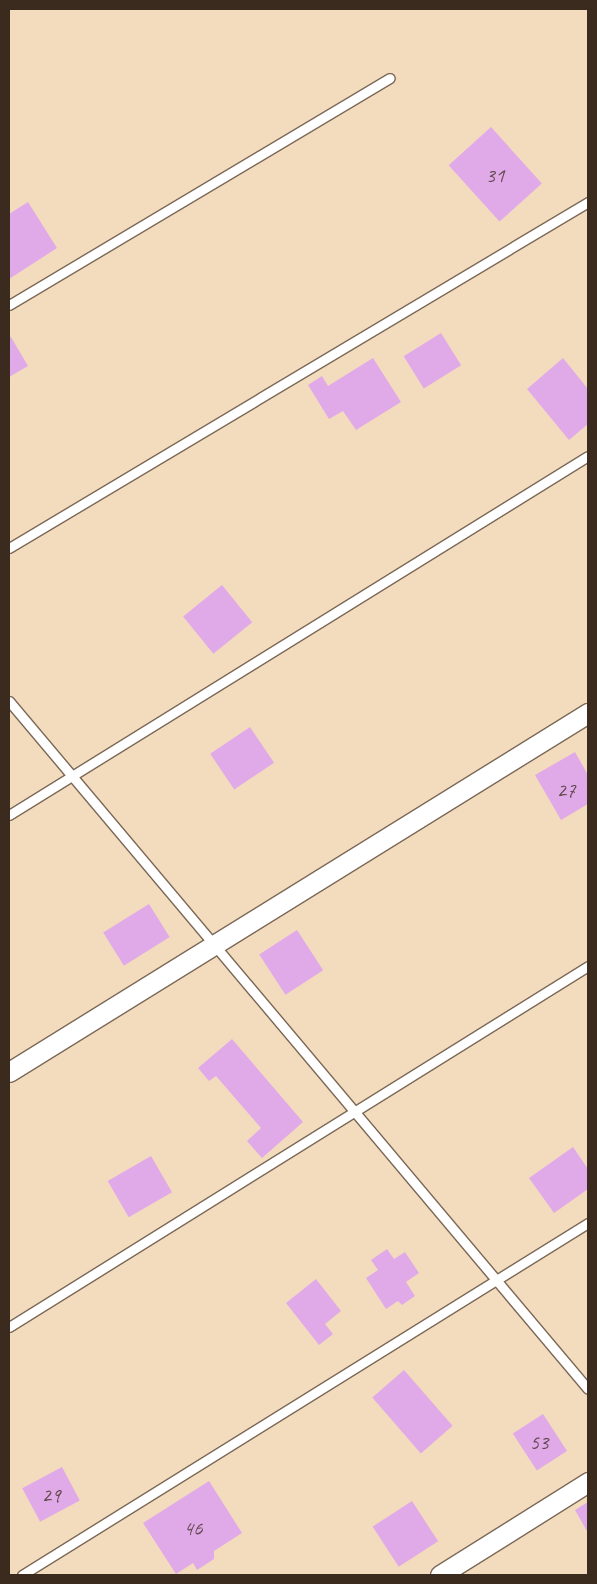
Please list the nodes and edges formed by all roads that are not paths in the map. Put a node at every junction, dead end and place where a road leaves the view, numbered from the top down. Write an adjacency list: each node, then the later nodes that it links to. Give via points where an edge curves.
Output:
1 (390, 78): 3 (lane)
2 (588, 202): 5 (lane)
3 (9, 305)
4 (588, 456): 8 (lane)
5 (9, 548)
6 (9, 701): 8 (lane)
7 (588, 713): 10 (street)
8 (71, 775): 9 (lane); 10 (lane)
9 (9, 815)
10 (216, 946): 12 (street); 13 (lane)
11 (588, 966): 13 (lane)
12 (9, 1072)
13 (355, 1112): 15 (lane); 16 (lane)
14 (588, 1223): 15 (lane)
15 (497, 1280): 17 (lane); 19 (lane)
16 (9, 1328)
17 (588, 1389)
18 (588, 1482): 20 (street)
19 (22, 1575)
20 (440, 1575)

